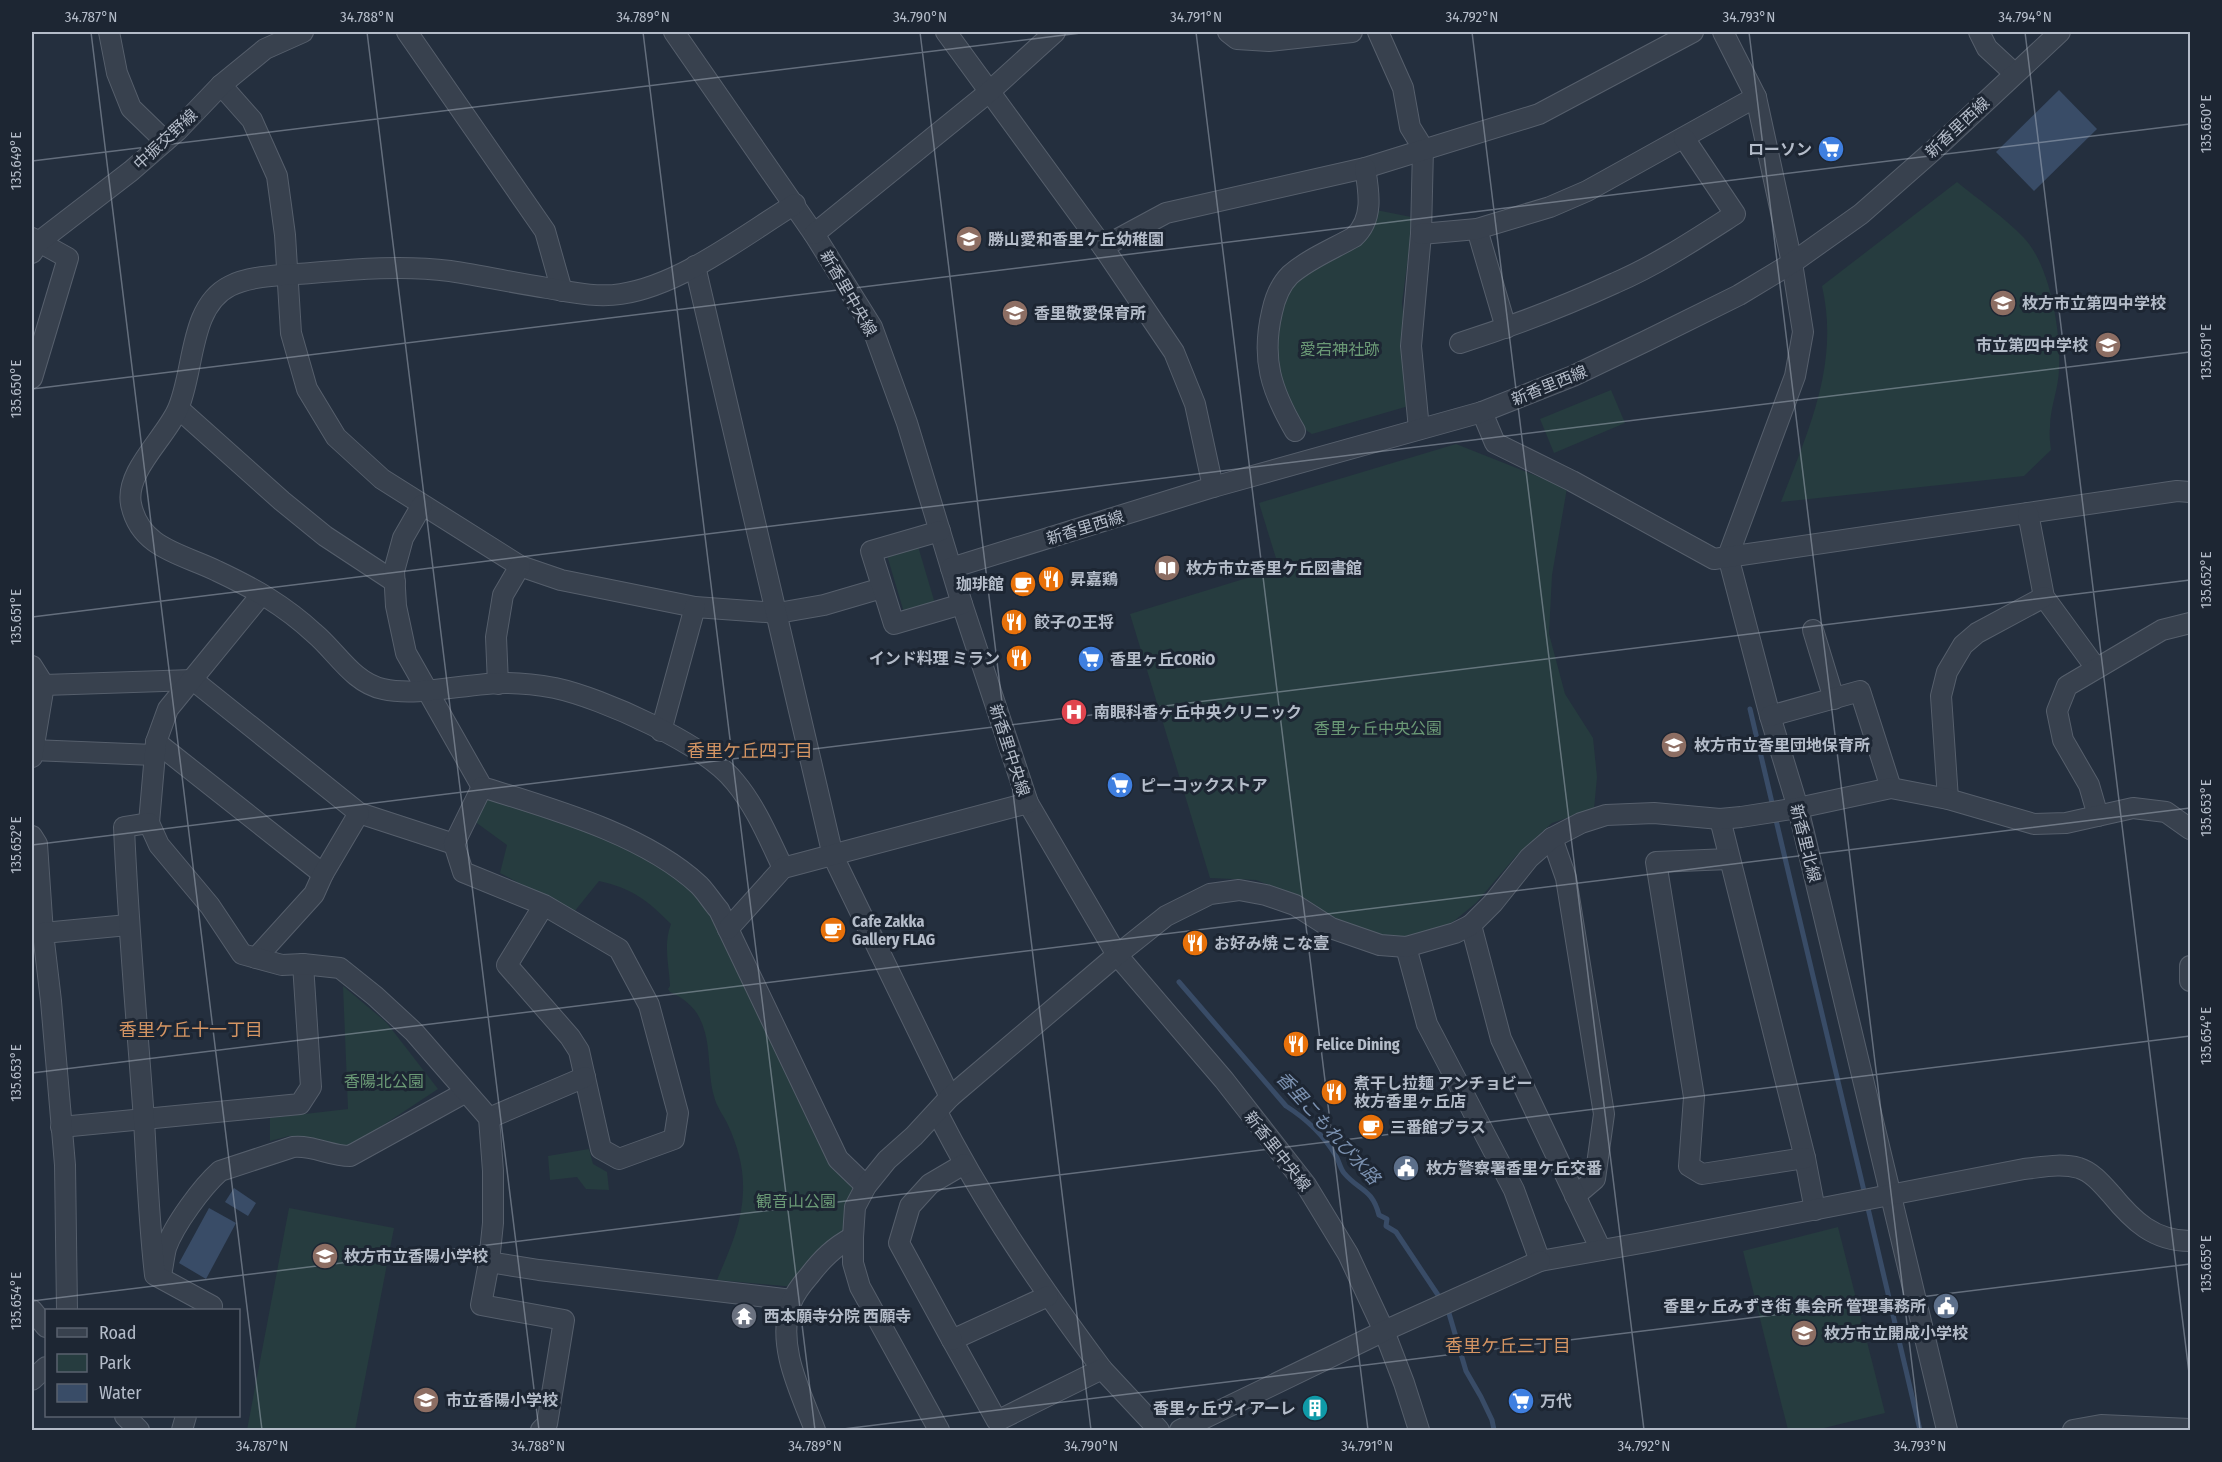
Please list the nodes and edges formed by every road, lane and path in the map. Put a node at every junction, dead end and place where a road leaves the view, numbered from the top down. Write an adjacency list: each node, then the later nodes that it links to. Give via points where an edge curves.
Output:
1 (109, 32): 19 (street, via 117,73 132,108)
2 (303, 32): 15 (street, 中振交野線, via 265,49)
3 (407, 32): 31 (street, via 545,231)
4 (674, 32): 22 (street, 新香里中央線)
5 (946, 32): 16 (street)
6 (1055, 32): 16 (street)
7 (1228, 32): 8 (street, via 1237,39 1269,41)
8 (1352, 32)
9 (1378, 32): 20 (street, via 1403,88 1410,127)
10 (1693, 32): 20 (street, via 1539,114)
11 (1723, 32): 17 (street)
12 (1979, 32): 14 (street, via 1987,48)
13 (2060, 32): 14 (street, 新香里西線)
14 (2014, 73): 28 (street, 新香里西線, via 1861,214)
15 (221, 85): 19 (street, 中振交野線); 30 (street, via 252,120 277,176)
16 (989, 92): 24 (street); 27 (street)
17 (1756, 97): 18 (street); 28 (street)
18 (1684, 138): 23 (street, via 1587,191 1550,207); 32 (street, via 1735,214 1617,283)
19 (165, 141): 26 (street, 中振交野線)
20 (1423, 148): 21 (street); 25 (street)
21 (1365, 168): 27 (street, via 1166,213); 38 (street, via 1369,206 1362,230 1290,275 1273,307 1266,336 1268,366 1275,392)
22 (795, 204): 24 (street, 新香里中央線); 29 (street)
23 (1477, 229): 25 (street); 32 (street)
24 (814, 234): 43 (street, 新香里中央線, via 872,327)
25 (1420, 234): 37 (street, via 1410,346)
26 (34, 244): 34 (street, via 68,258)
27 (1103, 247): 39 (street, via 1174,352 1195,404)
28 (1792, 263): 36 (street, 新香里西線, via 1739,295 1573,376); 44 (street, via 1803,332 1795,376)
29 (695, 266): 31 (street, via 657,286 618,295); 53 (street)
30 (287, 275): 31 (street, via 378,267 446,271); 35 (street, via 240,281 210,302 198,329); 41 (street, via 291,333 307,389 336,437 382,479)
31 (562, 291)
32 (1506, 328): 33 (street)
33 (1460, 343)
34 (32, 378)
35 (179, 409): 47 (street, via 325,536); 49 (street, via 138,469 131,486 130,502 138,523 148,538 163,549 216,570)
36 (1482, 412): 37 (street, 新香里西線); 44 (street, via 1495,443 1714,559)
37 (1419, 429): 39 (street, 新香里西線)
38 (1295, 431)
39 (1213, 487): 46 (street, 新香里西線)
40 (2190, 492): 42 (street)
41 (422, 505): 45 (street); 47 (street, via 403,538)
42 (2028, 513): 44 (street); 50 (street)
43 (940, 531): 46 (street, 新香里中央線); 48 (street, via 871,551)
44 (1728, 556): 63 (street, 新香里北線)
45 (520, 566): 52 (street, via 561,580); 59 (street, via 503,595 496,637)
46 (951, 568): 51 (street, 新香里中央線)
47 (395, 582): 61 (street, via 406,653)
48 (882, 588): 51 (street, via 894,624); 53 (street)
49 (261, 595): 58 (street); 61 (street, via 315,633 349,670 378,689)
50 (2044, 597): 57 (street); 70 (street, via 1977,633 1963,645 1947,672 1941,696)
51 (962, 604): 71 (street, 新香里中央線)
52 (695, 607): 53 (street); 64 (street)
53 (778, 613): 81 (street)
54 (2190, 623): 57 (street, via 2162,630)
55 (1813, 630): 62 (street)
56 (32, 666): 60 (street)
57 (2096, 668): 74 (street, via 2067,686 2057,711 2063,740 2089,784)
58 (193, 680): 60 (street); 65 (street, via 168,709); 73 (street)
59 (498, 684): 61 (street); 64 (street, via 554,688 602,703)
60 (44, 685): 66 (street)
61 (427, 690): 68 (street)
62 (1834, 699): 63 (street); 69 (street, via 1860,691)
63 (1770, 716): 72 (street, 新香里北線)
64 (661, 731): 83 (street, via 688,744 734,780)
65 (155, 748): 66 (street); 76 (street); 84 (street)
66 (32, 750): 67 (street)
67 (32, 757)
68 (482, 787): 80 (street); 88 (street, via 602,826 663,858 699,885)
69 (1891, 788): 70 (street); 72 (street)
70 (1948, 799): 74 (street, via 2034,824)
71 (1028, 803): 81 (street); 91 (street, 新香里中央線)
72 (1792, 809): 75 (street); 106 (street, 新香里北線)
73 (359, 813): 80 (street); 84 (street)
74 (2098, 816): 77 (street, via 2133,808 2166,812)
75 (1720, 819): 79 (street, via 1654,813 1606,815); 82 (street)
76 (149, 823): 86 (street, via 124,827); 92 (street, via 159,845 210,906 242,954)
77 (2190, 829)
78 (32, 836): 89 (street, via 37,844)
79 (1552, 838): 87 (street, via 1529,858); 105 (street, via 1566,878 1604,1114 1595,1179)
80 (454, 844): 85 (street, via 463,872)
81 (833, 856): 83 (street); 98 (street)
82 (1729, 859): 102 (street); 102 (street, via 1656,862 1694,1097 1689,1166 1702,1174)
83 (783, 868): 88 (street)
84 (322, 874): 92 (street, via 314,894)
85 (544, 905): 96 (street, via 507,965 570,1037 579,1051); 96 (street, via 619,949 649,1005 678,1113 674,1139 619,1159 601,1149)
86 (128, 925): 89 (street); 100 (street)
87 (1471, 925): 90 (street); 105 (street, via 1501,1039)
88 (728, 929): 104 (street, via 838,1159)
89 (43, 933): 101 (street)
90 (1406, 948): 91 (street, via 1380,945 1331,928 1295,905 1239,890 1210,894 1166,916); 111 (street, via 1427,1024 1514,1190)
91 (1117, 955): 98 (street); 120 (street, 新香里中央線, via 1224,1080 1306,1185 1348,1254)
92 (256, 958): 93 (street, via 282,965)
93 (303, 964): 97 (street, via 340,968 414,1032); 100 (street, via 310,1087 300,1104)
94 (2190, 966): 95 (street)
95 (2190, 981)
96 (585, 1077): 99 (street)
97 (466, 1092): 99 (street); 113 (street, via 350,1156 292,1147 220,1171 185,1213 166,1247)
98 (943, 1105): 103 (street); 104 (street, via 886,1160)
99 (489, 1118): 112 (street, via 494,1181)
100 (144, 1120): 101 (street); 113 (street, via 150,1232 155,1275)
101 (61, 1127): 116 (street)
102 (1804, 1158): 107 (street)
103 (964, 1164): 114 (street); 121 (street, via 930,1184 910,1206 899,1243)
104 (866, 1186): 108 (street, via 855,1207)
105 (1575, 1196): 110 (street)
106 (1872, 1199): 107 (street); 109 (street, via 2057,1165 2081,1169 2098,1180 2144,1228 2174,1241); 134 (street, 新香里北線)
107 (1815, 1210): 110 (street)
108 (853, 1237): 115 (street, via 834,1247); 130 (street, via 853,1263 860,1287)
109 (2190, 1241)
110 (1601, 1250): 111 (street)
111 (1540, 1261): 120 (street)
112 (489, 1262): 115 (street); 128 (street, via 481,1305 564,1320 547,1424)
113 (161, 1278): 117 (street)
114 (1048, 1296): 121 (street); 123 (street)
115 (792, 1300): 129 (street, via 786,1321 786,1345)
116 (67, 1309)
117 (211, 1309)
118 (32, 1310): 119 (street)
119 (45, 1326)
120 (1384, 1331): 132 (street); 133 (street, 新香里中央線)
121 (952, 1340): 123 (street, via 997,1420)
122 (45, 1368): 124 (street)
123 (1102, 1369): 131 (street)
124 (32, 1380)
125 (126, 1417): 127 (street)
126 (2190, 1429): 135 (street, via 2101,1425)
127 (138, 1431)
128 (542, 1431)
129 (815, 1431)
130 (939, 1431)
131 (1159, 1431)
132 (1180, 1431)
133 (1419, 1431)
134 (1947, 1431)
135 (2073, 1431)

